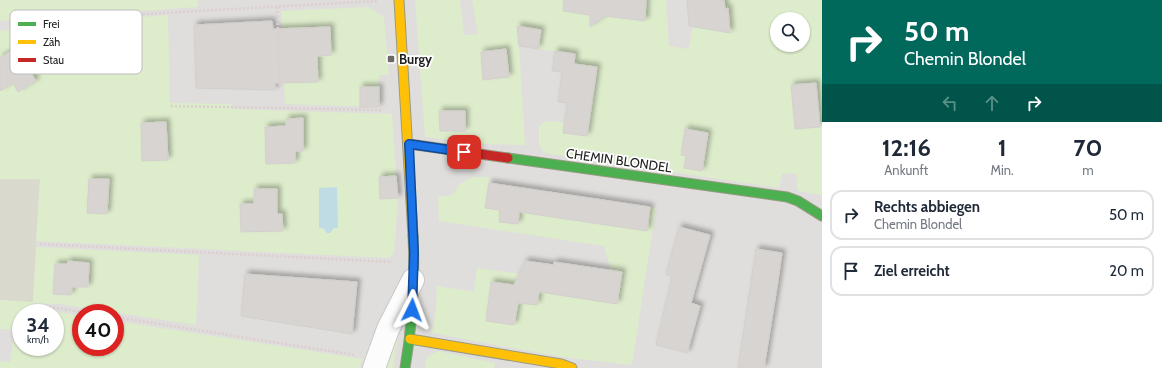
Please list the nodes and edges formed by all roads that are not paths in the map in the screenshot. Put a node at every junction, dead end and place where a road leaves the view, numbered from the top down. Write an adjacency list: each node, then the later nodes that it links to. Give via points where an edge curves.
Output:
1 (399, 0): 2 (street)
2 (409, 144): 3 (street, CHEMIN BLONDEL, via 786,197 798,201); 4 (street)
3 (822, 216)
4 (414, 272): 5 (street); 6 (street, via 388,329)
5 (410, 339): 7 (street); 8 (street)
6 (376, 363)
7 (405, 368)
8 (572, 368)

